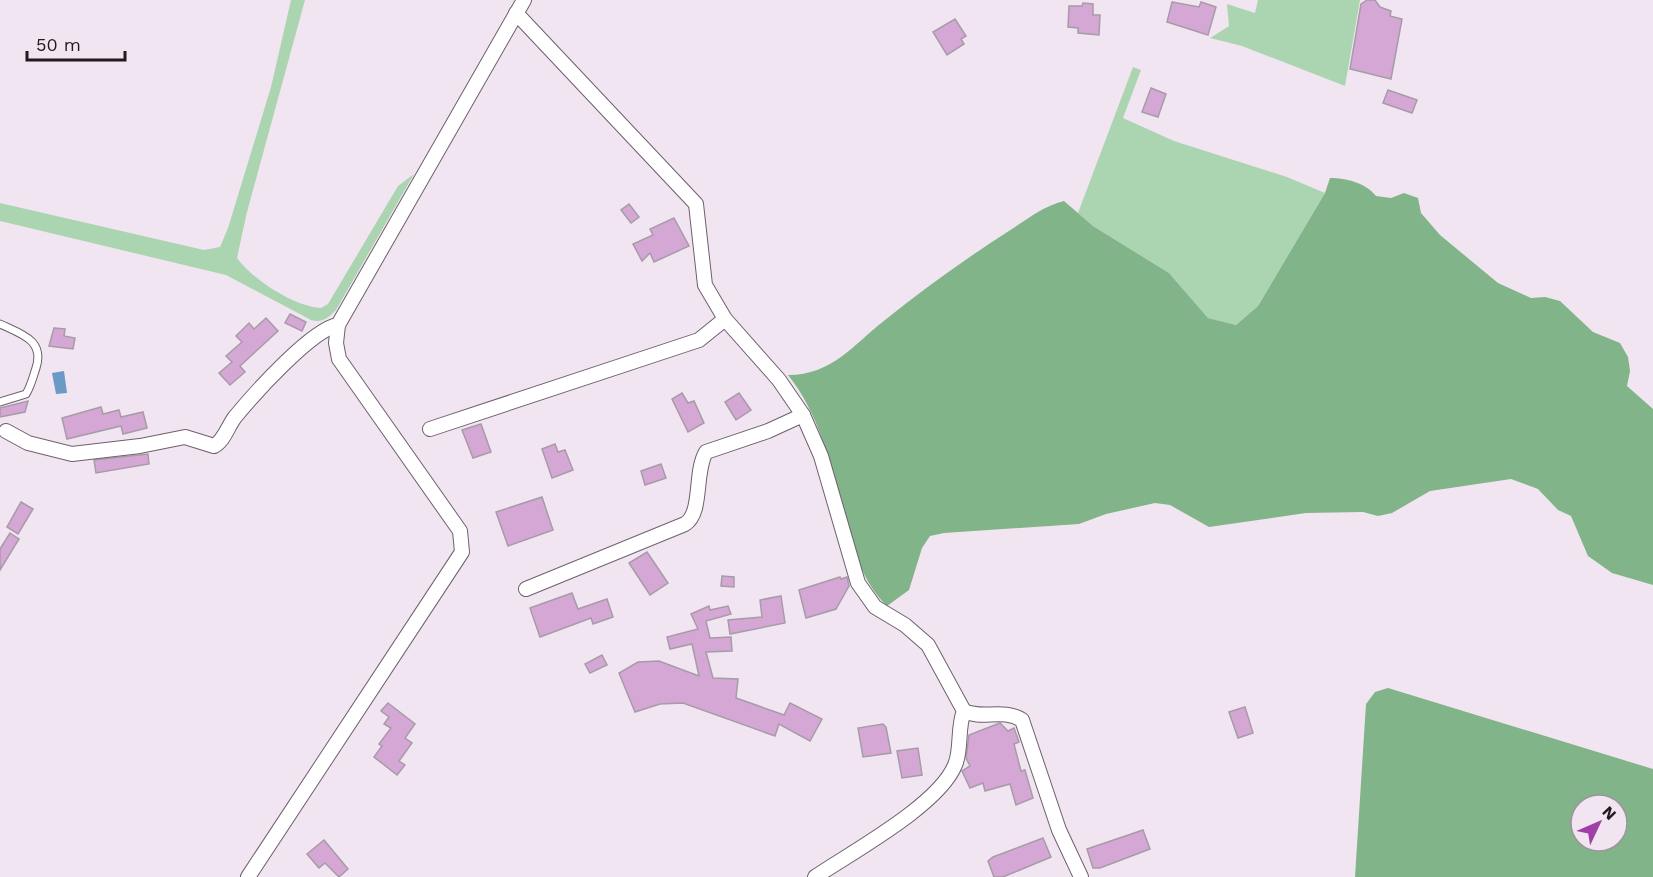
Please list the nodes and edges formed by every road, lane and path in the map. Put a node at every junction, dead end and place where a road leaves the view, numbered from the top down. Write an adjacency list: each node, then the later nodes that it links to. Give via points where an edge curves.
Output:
1 (524, 0): 2 (street)
2 (516, 13): 3 (street, via 696,204 705,285); 5 (street)
3 (725, 319): 7 (street, via 779,380); 8 (street, via 699,340)
4 (0, 324): 6 (lane, via 31,339 38,351 38,362 26,394)
5 (338, 325): 9 (street, via 326,327 294,354 234,418 214,446 185,437 72,454 28,443); 12 (street, via 339,360 460,531 462,552)
6 (0, 402)
7 (803, 415): 10 (street, via 706,452 689,521); 11 (street, via 821,456 858,583 875,607 905,624 928,645)
8 (430, 429)
9 (6, 431)
10 (526, 589)
11 (964, 711): 13 (street, via 956,764 944,784 922,804); 14 (street, via 971,715 1014,715 1022,720 1059,830)
12 (248, 877)
13 (815, 877)
14 (1081, 877)

